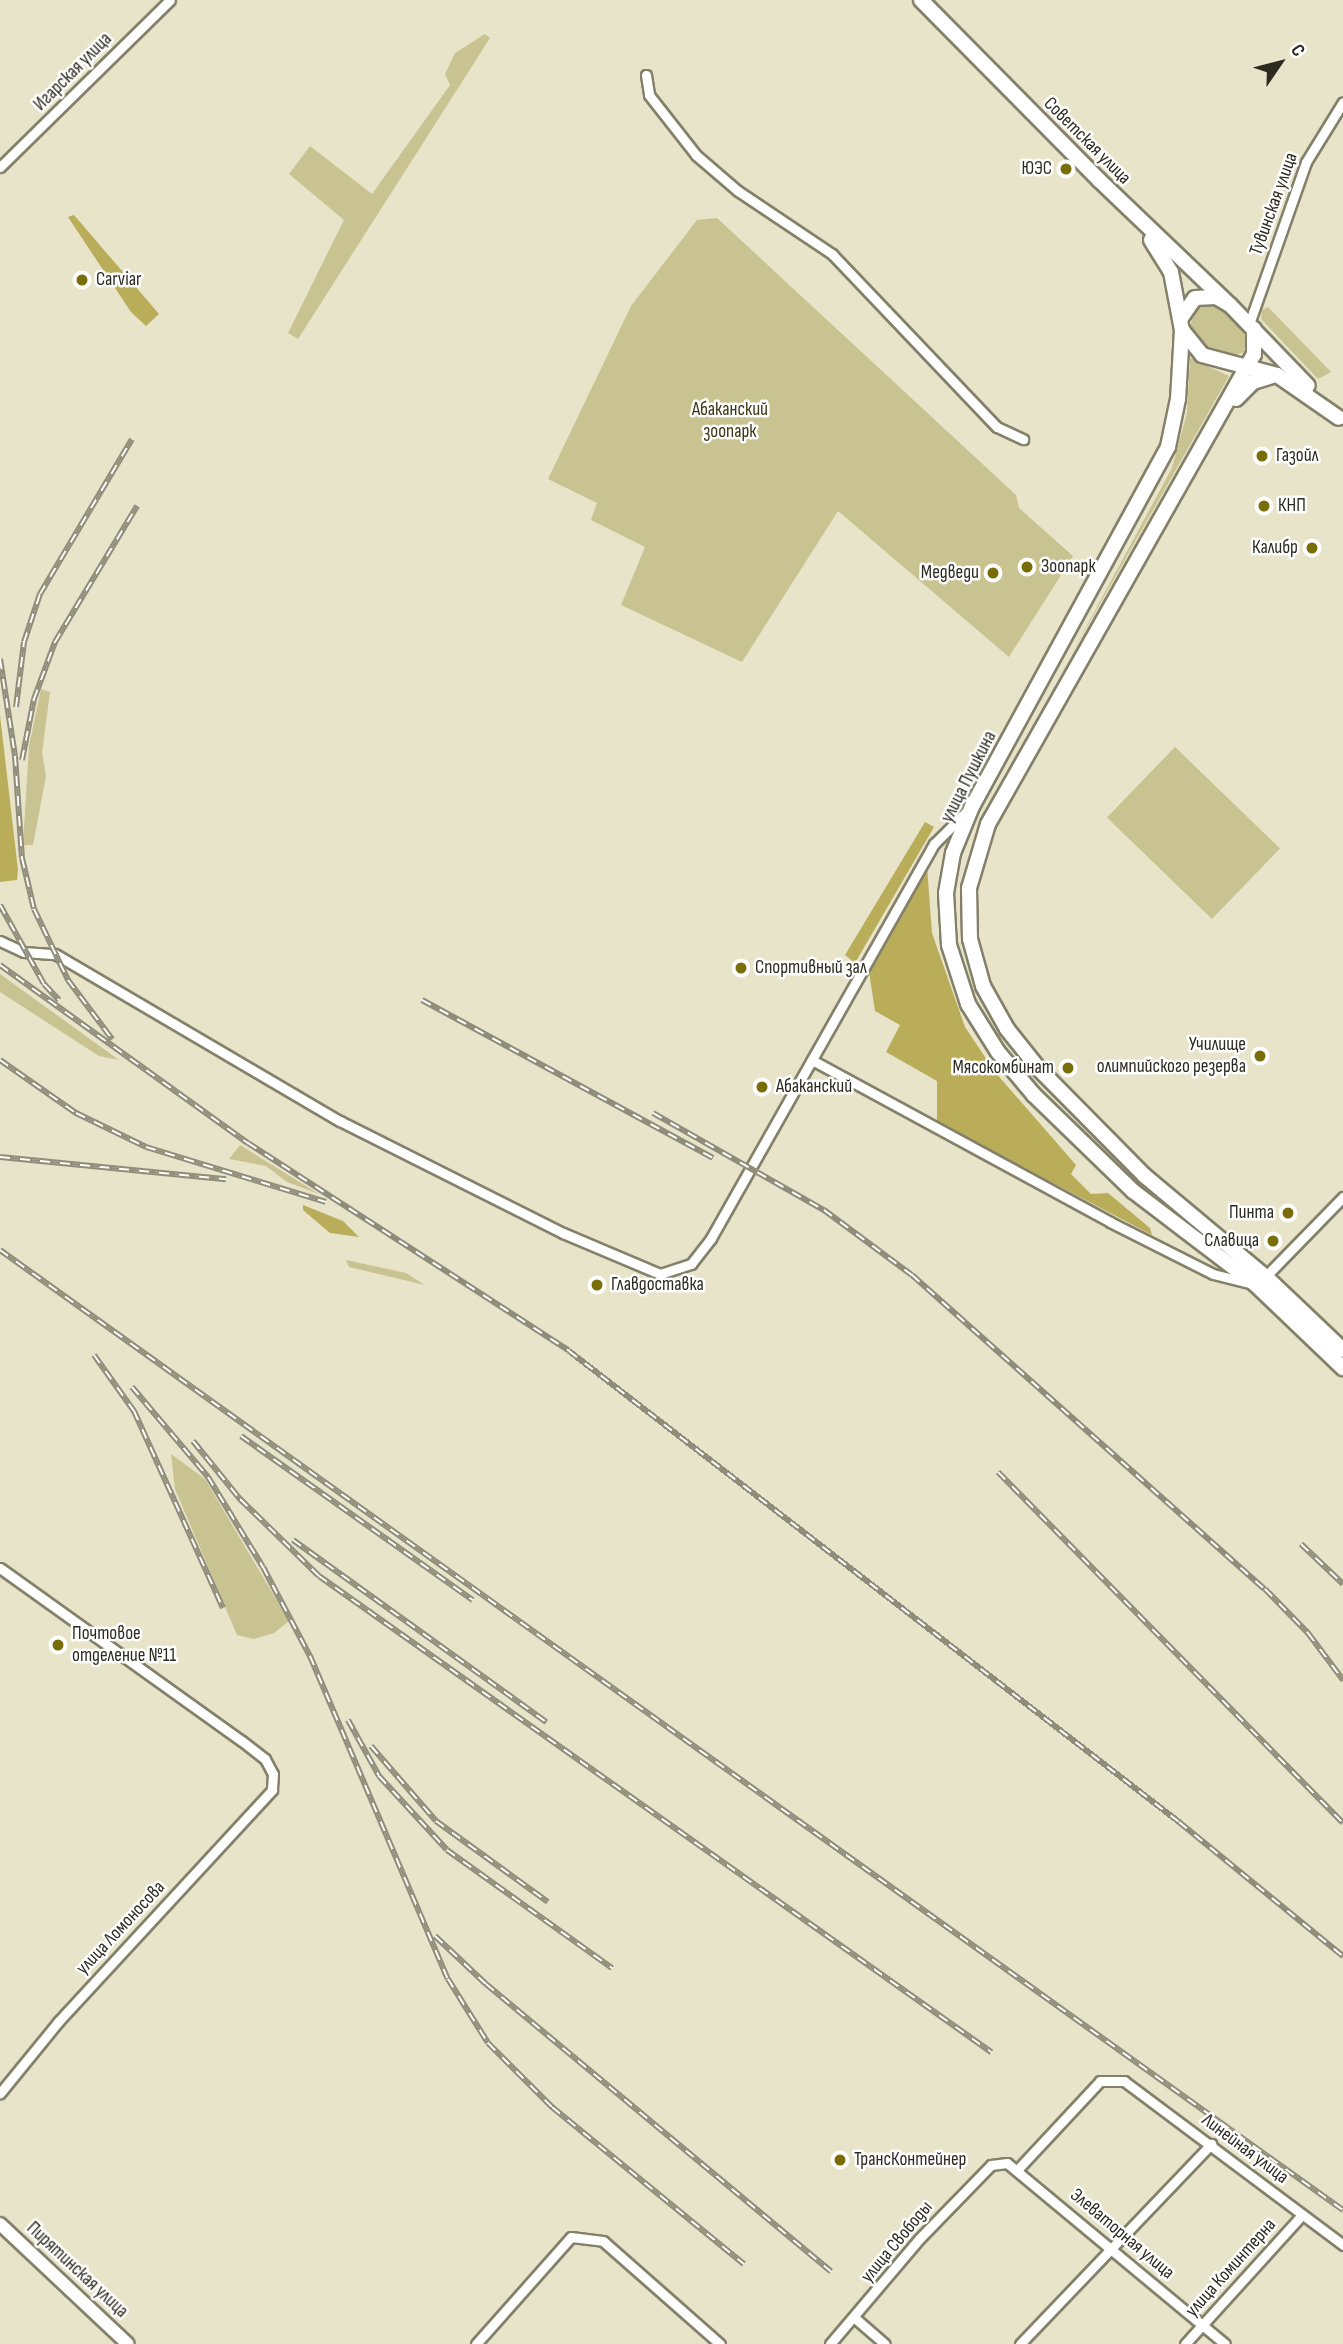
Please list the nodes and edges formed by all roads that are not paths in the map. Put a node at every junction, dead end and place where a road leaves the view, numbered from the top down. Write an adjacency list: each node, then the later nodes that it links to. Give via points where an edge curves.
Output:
1 (170, 0): 5 (street, Игарская улица)
2 (921, 0): 6 (main road, Советская улица)
3 (646, 75): 14 (street, via 649,95 696,155 738,191 832,254 997,428)
4 (1343, 102): 9 (street, Тувинская улица, via 1306,162)
5 (0, 167)
6 (1117, 198): 7 (main road, Советская улица); 8 (main road, улица Пушкина, via 1165,258)
7 (1230, 305): 8 (main road, via 1203,295 1186,305); 9 (main road)
8 (1181, 324): 10 (main road, via 1202,355); 15 (main road, улица Пушкина, via 1178,399 1168,447)
9 (1252, 326): 10 (main road, via 1254,354); 12 (main road)
10 (1247, 367): 11 (main road); 13 (main road, улица Пушкина)
11 (1277, 375): 12 (main road); 13 (main road, via 1244,388)
12 (1341, 420)
13 (1211, 431): 19 (main road, улица Пушкина, via 988,824 969,888 970,939 983,986 1007,1029 1039,1069 1145,1176)
14 (1023, 439)
15 (973, 804): 17 (street, via 934,844); 19 (main road, улица Пушкина, via 953,853 946,893 949,945 968,1004 998,1052 1066,1128 1173,1226)
16 (0, 941): 17 (street, via 24,952 55,954 340,1121 563,1233 660,1274 691,1264 711,1238)
17 (812, 1060): 19 (street, via 1213,1275)
18 (1343, 1198): 19 (street)
19 (1260, 1280): 20 (main road, улица Пушкина); 21 (main road, улица Пушкина)
20 (1343, 1350)
21 (1343, 1368)
22 (0, 1568): 23 (street, улица Ломоносова, via 265,1759 273,1774 272,1790 58,2022)
23 (0, 2093)
24 (1211, 2144): 25 (street, Линейная улица, via 1124,2081 1100,2081); 26 (street, Линейная улица); 29 (street)
25 (1018, 2169): 29 (street, Элеваторная улица); 30 (street, улица Свободы, via 1007,2163 991,2165 920,2238)
26 (1302, 2215): 28 (street, Линейная улица); 31 (street, улица Коминтерна)
27 (0, 2224): 32 (street, Пирятинская улица)
28 (1343, 2245)
29 (1112, 2248): 31 (street, Элеваторная улица); 37 (street)
30 (856, 2319): 35 (street, улица Свободы); 36 (street)
31 (1203, 2325): 38 (street, улица Коминтерна); 39 (street, Элеваторная улица)
32 (128, 2344)
33 (476, 2344): 34 (street, via 571,2237 603,2241)
34 (720, 2344)
35 (830, 2344)
36 (885, 2344)
37 (1020, 2344)
38 (1185, 2344)
39 (1225, 2344)

